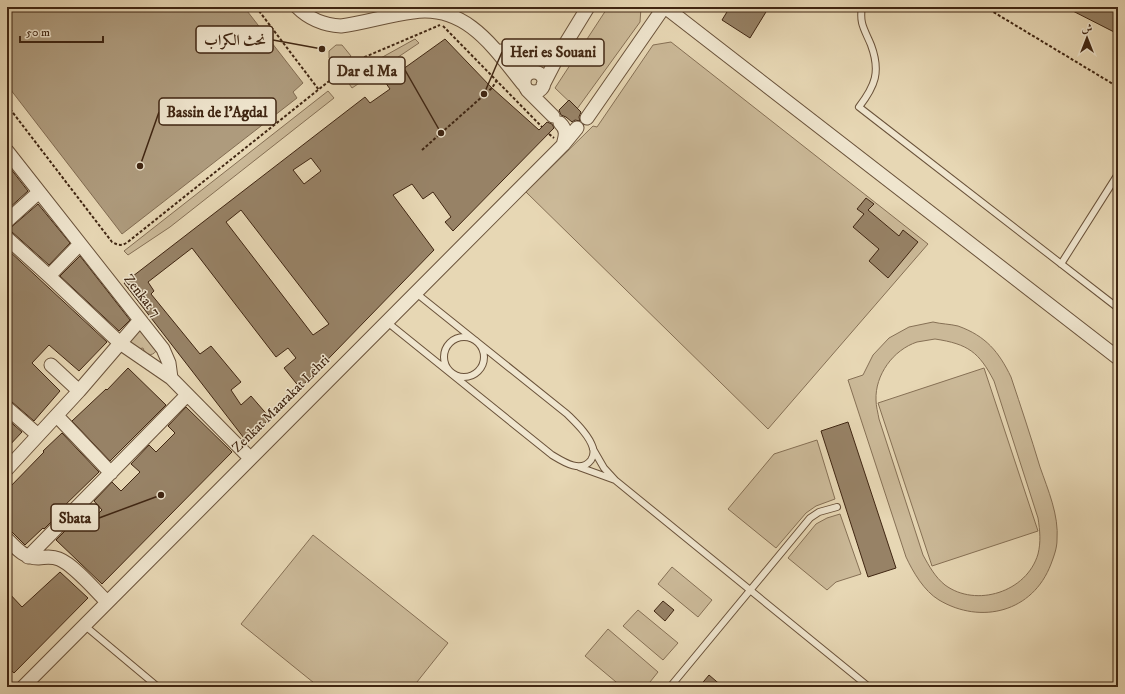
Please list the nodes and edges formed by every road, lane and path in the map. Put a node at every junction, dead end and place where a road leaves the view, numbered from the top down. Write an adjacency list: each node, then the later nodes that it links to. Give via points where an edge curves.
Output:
1 (256, 7): 14 (path)
2 (297, 7): 7 (street, via 319,22 341,26 413,12 439,11 460,18)
3 (588, 7): 8 (street)
4 (665, 7): 16 (street); 35 (street)
5 (862, 7): 27 (lane, via 863,30 871,44 876,76 870,92 859,108)
6 (985, 7): 13 (path)
7 (491, 44): 9 (street); 12 (street)
8 (558, 56): 9 (street); 11 (street)
9 (535, 72): 11 (street, via 544,79); 12 (street, via 525,75)
10 (497, 80): 14 (path, via 442,24 353,62); 17 (path); 20 (path, via 492,88)
11 (543, 85): 12 (street, via 536,92)
12 (525, 87): 19 (street, via 566,131)
13 (1118, 87)
14 (319, 90): 15 (path, via 121,245 112,242)
15 (7, 105)
16 (587, 118)
17 (542, 127)
18 (577, 128): 19 (street, Zenkat Maarakat Lehri)
19 (563, 144): 29 (street, Zenkat Maarakat Lehri)
20 (422, 150)
21 (7, 151): 23 (street, Zenkat 7)
22 (1118, 174): 27 (lane)
23 (39, 192): 24 (street); 26 (street, Zenkat 7)
24 (7, 221)
25 (7, 238): 28 (street)
26 (80, 244): 28 (street); 31 (street, Zenkat 7)
27 (1061, 264): 30 (lane)
28 (49, 276): 34 (street)
29 (416, 293): 32 (street, Zenkat Maarakat Lehri); 33 (lane)
30 (1118, 308)
31 (140, 320): 34 (street); 38 (street, Zenkat 7, via 163,349)
32 (387, 322): 37 (lane); 45 (street, Zenkat Maarakat Lehri)
33 (476, 342): 37 (lane, via 465,337 452,340 448,344 443,356); 37 (lane, via 484,353 482,367 464,378); 44 (lane, via 567,414 583,431)
34 (120, 343): 38 (street); 39 (street)
35 (1118, 358)
36 (51, 365): 39 (street)
37 (451, 373): 46 (lane, via 552,455)
38 (171, 378): 40 (street, Zenkat 7)
39 (80, 392): 42 (street)
40 (187, 395): 45 (street, Zenkat 7); 48 (street)
41 (7, 408): 43 (street)
42 (57, 416): 43 (street); 48 (street)
43 (38, 435): 47 (street)
44 (592, 447): 46 (lane, via 590,460 583,466); 49 (lane, via 604,468)
45 (250, 458): 54 (street, Zenkat Maarakat Lehri)
46 (573, 466): 49 (lane)
47 (7, 469)
48 (111, 473): 52 (street)
49 (615, 480): 53 (lane)
50 (837, 507): 53 (lane, via 819,512 810,518)
51 (7, 539): 52 (street)
52 (28, 557): 54 (street, via 61,559)
53 (750, 590): 58 (lane); 59 (lane)
54 (107, 602): 55 (street, Zenkat Maarakat Lehri)
55 (84, 625): 56 (street, Zenkat Maarakat Lehri); 57 (lane)
56 (22, 687)
57 (158, 687)
58 (670, 687)
59 (869, 687)

